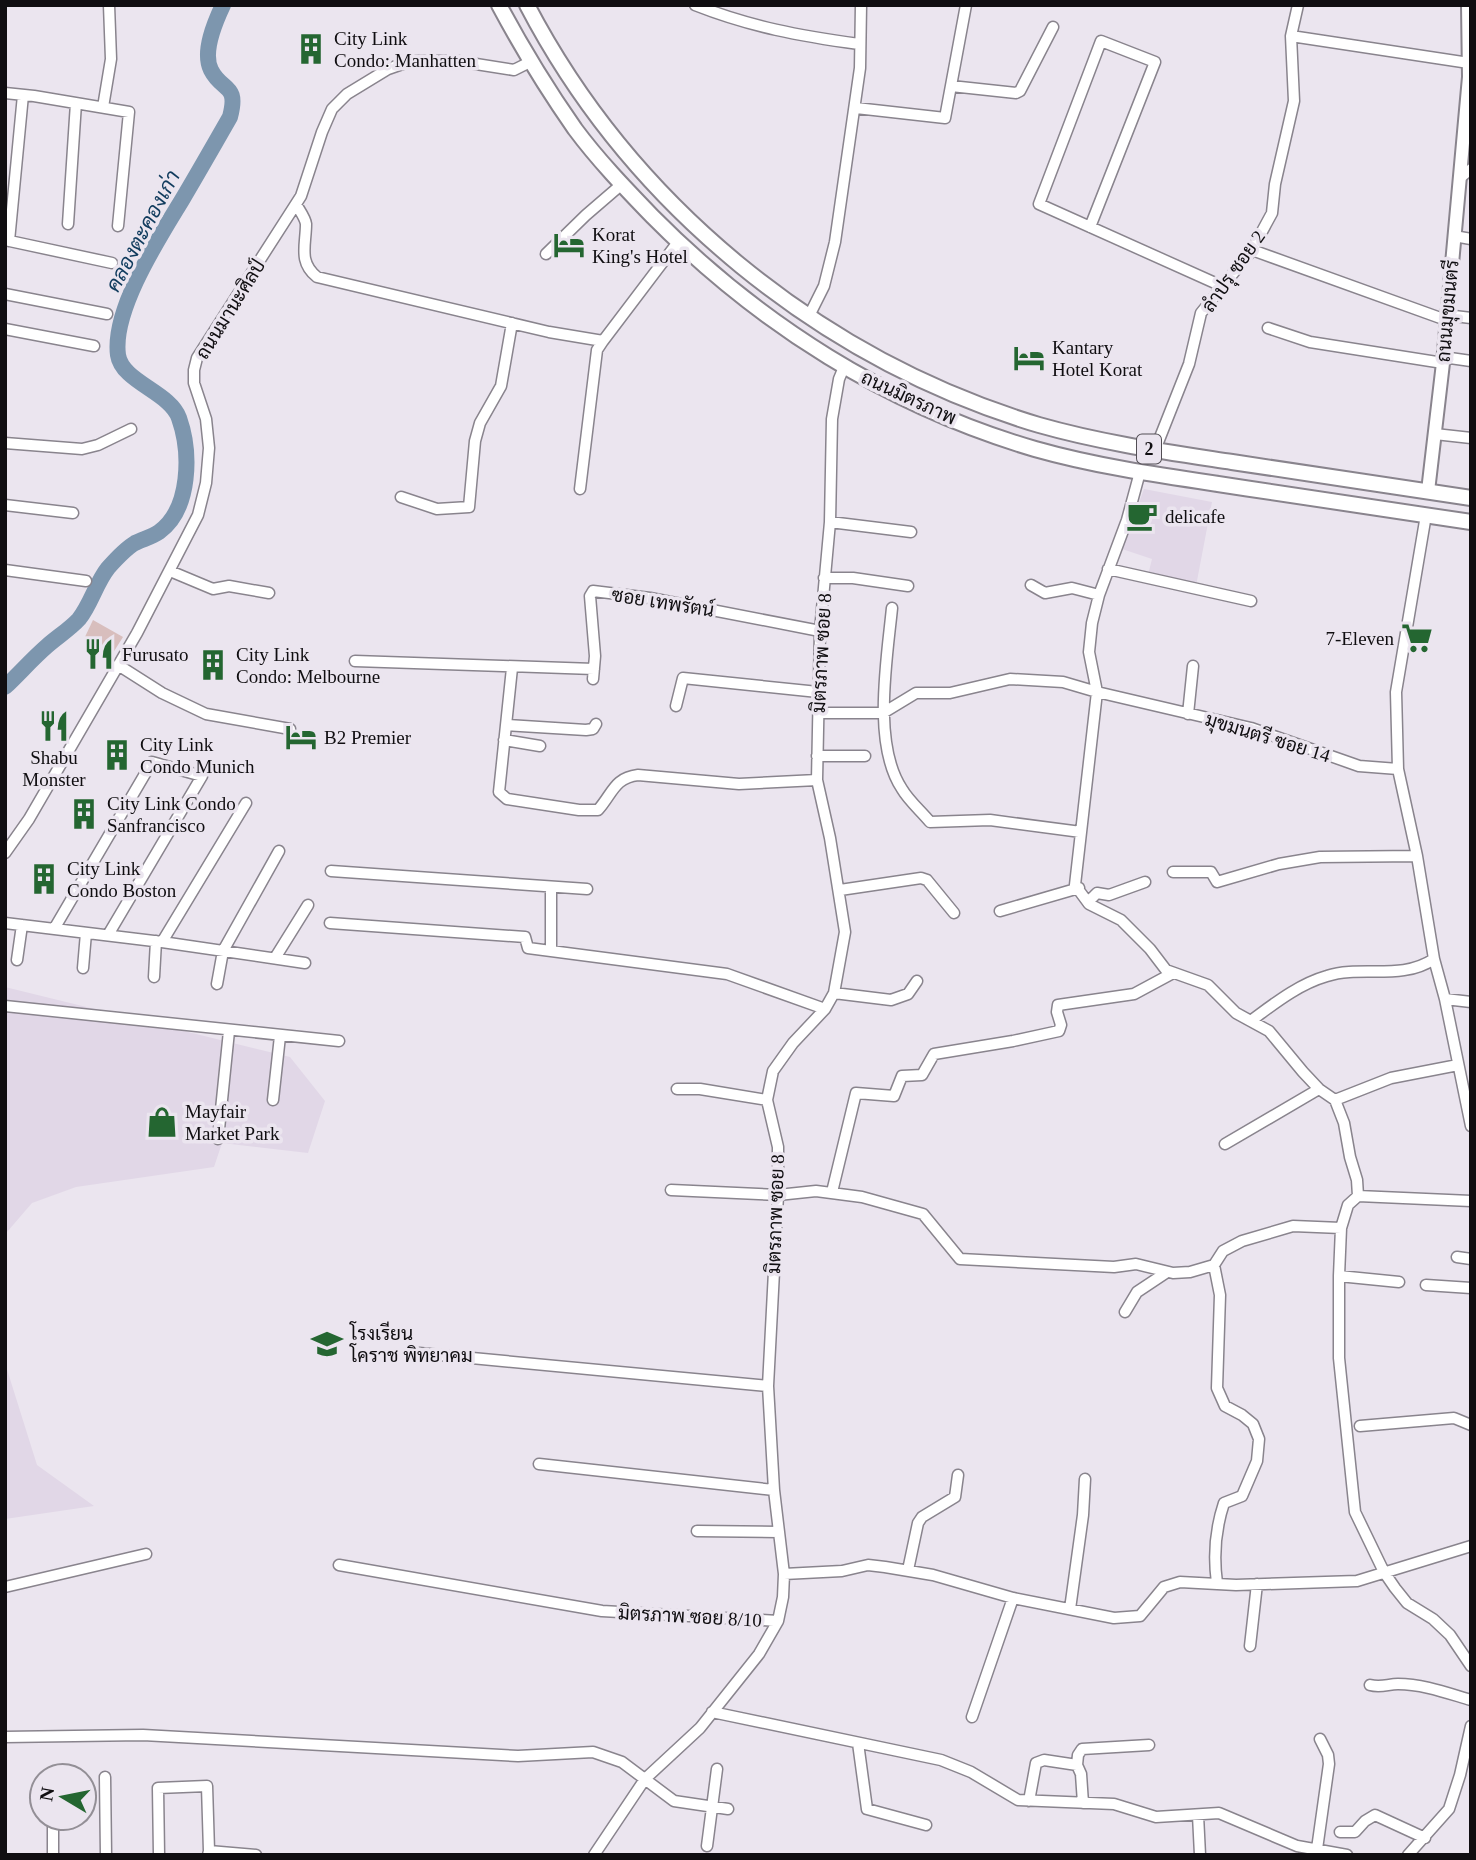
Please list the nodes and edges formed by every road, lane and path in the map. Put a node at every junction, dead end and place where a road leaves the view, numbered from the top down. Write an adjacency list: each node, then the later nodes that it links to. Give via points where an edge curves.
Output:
1 (109, 5): 19 (street, via 111,58)
2 (499, 5): 13 (highway, ถนนมิตรภาพ / 2)
3 (527, 5): 38 (highway, ถนนมิตรภาพ / 2, via 563,69 641,171 724,252)
4 (695, 5): 11 (street, via 771,30)
5 (861, 5): 11 (street)
6 (966, 5): 15 (street)
7 (1298, 5): 10 (street, ลำปรุ ซอย 2)
8 (1468, 5): 12 (main road, ถนนมุขมนตรี)
9 (1053, 27): 15 (street, via 1020,91)
10 (1291, 36): 12 (street); 32 (street, ลำปรุ ซอย 2, via 1294,101 1272,213)
11 (859, 44): 20 (street)
12 (1470, 59): 14 (main road, ถนนมุขมนตรี)
13 (530, 62): 23 (highway, ถนนมิตรภาพ / 2, via 577,131); 24 (street, ถนนมานะศิลป์, via 514,70 457,61 411,61 366,81 332,109)
14 (1470, 77): 22 (main road, ถนนมุขมนตรี)
15 (951, 86): 20 (street, via 945,118)
16 (5, 93): 17 (street)
17 (23, 95): 18 (street); 30 (street)
18 (76, 103): 19 (street); 25 (street)
19 (103, 107): 26 (street, via 129,113)
20 (856, 108): 38 (street, via 835,242 824,286)
21 (1471, 169): 22 (street)
22 (1460, 178): 28 (main road, ถนนมุขมนตรี)
23 (621, 184): 31 (highway, ถนนมิตรภาพ / 2); 33 (street)
24 (296, 204): 41 (street, via 306,221 303,256 317,277); 67 (street, ถนนมานะศิลป์, via 198,358 194,383 206,419 206,483 198,516)
25 (68, 224)
26 (118, 226)
27 (1090, 227): 27 (street, via 1039,204 1101,41 1154,62); 35 (street)
28 (1454, 236): 29 (street); 39 (main road, ถนนมุขมนตรี)
29 (1471, 239)
30 (7, 241): 34 (street)
31 (678, 242): 44 (street); 48 (highway, ถนนมิตรภาพ / 2, via 744,300)
32 (1252, 250): 35 (street, ลำปรุ ซอย 2); 39 (street)
33 (546, 254)
34 (112, 263)
35 (1224, 287): 53 (street, ลำปรุ ซอย 2, via 1201,313 1189,364)
36 (5, 294): 37 (street)
37 (107, 314)
38 (809, 316): 53 (highway, ถนนมิตรภาพ / 2, via 885,362 994,410 1084,437)
39 (1446, 318): 40 (street); 46 (main road, ถนนมุขมนตรี)
40 (1471, 318)
41 (512, 323): 44 (street); 57 (street, via 501,386 475,441 469,507 437,509)
42 (1268, 328): 46 (street, via 1310,342)
43 (5, 330): 45 (street)
44 (603, 341): 55 (street, via 597,350)
45 (94, 346)
46 (1443, 360): 47 (street); 50 (main road, ถนนมุขมนตรี)
47 (1471, 360)
48 (844, 367): 54 (highway, ถนนมิตรภาพ / 2, via 997,436); 62 (street, มิตรภาพ ซอย 8, via 832,419)
49 (131, 429): 52 (street, via 82,449)
50 (1435, 434): 51 (street); 56 (main road, ถนนมุขมนตรี)
51 (1471, 438)
52 (5, 443)
53 (1155, 450): 56 (highway, ถนนมิตรภาพ / 2)
54 (1140, 472): 61 (highway, ถนนมิตรภาพ / 2); 65 (street)
55 (580, 489)
56 (1428, 491): 58 (highway, ถนนมิตรภาพ / 2)
57 (401, 497)
58 (1471, 498)
59 (5, 505): 60 (street)
60 (73, 513)
61 (1426, 515): 63 (highway, ถนนมิตรภาพ / 2); 94 (street, via 1396,692)
62 (830, 522): 64 (street); 68 (street, มิตรภาพ ซอย 8)
63 (1471, 522)
64 (911, 532)
65 (1108, 569): 73 (street); 74 (street)
66 (5, 570): 69 (street)
67 (170, 571): 72 (street, via 213,589 228,585); 78 (street, ถนนมานะศิลป์)
68 (824, 578): 71 (street); 76 (street, มิตรภาพ ซอย 8)
69 (86, 581)
70 (1031, 585): 73 (street, via 1045,593 1072,588)
71 (908, 586)
72 (269, 593)
73 (1099, 595): 82 (street, via 1089,652)
74 (1251, 601)
75 (892, 608): 85 (street)
76 (820, 631): 80 (street, ซอย เทพรัตน์, via 593,591 593,674); 81 (street, มิตรภาพ ซอย 8)
77 (355, 662): 80 (street)
78 (118, 666): 89 (street, via 206,714); 99 (street, ถนนมานะศิลป์)
79 (1193, 666): 86 (street)
80 (513, 668): 88 (street)
81 (818, 692): 83 (street, via 684,678); 84 (street, มิตรภาพ ซอย 8)
82 (1097, 692): 85 (street, มุขมนตรี ซอย 14, via 1063,682 1010,679 950,694 916,693); 86 (street, มุขมนตรี ซอย 14); 97 (street)
83 (676, 706)
84 (818, 713): 85 (street); 92 (street, มิตรภาพ ซอย 8)
85 (883, 713): 97 (street, via 888,755 901,788 930,822 990,820)
86 (1188, 714): 94 (street, มุขมนตรี ซอย 14, via 1251,728 1359,765)
87 (596, 724): 88 (street, via 586,730)
88 (506, 725): 90 (street)
89 (289, 729)
90 (504, 740): 91 (street); 95 (street, via 499,792 507,799 579,810 598,810 626,776 739,784)
91 (540, 746)
92 (817, 756): 93 (street); 95 (street, มิตรภาพ ซอย 8)
93 (865, 756)
94 (1398, 769): 100 (street)
95 (817, 780): 107 (street, มิตรภาพ ซอย 8)
96 (246, 803): 118 (street)
97 (1081, 832): 105 (street, via 1075,885)
98 (279, 851): 120 (street)
99 (5, 853)
100 (1417, 856): 102 (street, via 1320,857 1217,883 1211,872); 123 (street)
101 (331, 871): 104 (street)
102 (1173, 873)
103 (1145, 882): 108 (street, via 1109,895 1097,893)
104 (551, 888): 106 (street); 119 (street)
105 (1079, 888): 108 (street); 110 (street)
106 (586, 889)
107 (840, 890): 111 (street, via 921,878); 130 (street, มิตรภาพ ซอย 8, via 845,932)
108 (1088, 902): 126 (street, via 1121,920)
109 (308, 905): 121 (street)
110 (1000, 911)
111 (954, 913)
112 (5, 923): 114 (street)
113 (330, 923): 119 (street, via 525,937 528,948)
114 (22, 925): 115 (street); 122 (street)
115 (54, 929): 116 (street); 117 (street, via 152,762 202,776)
116 (86, 933): 117 (street); 125 (street)
117 (108, 935): 118 (street)
118 (159, 942): 120 (street); 127 (street)
119 (551, 950): 134 (street, via 727,974)
120 (223, 951): 121 (street); 129 (street)
121 (275, 958): 124 (street)
122 (17, 960)
123 (1434, 960): 131 (street); 135 (street, via 1401,972 1329,975 1286,996)
124 (305, 963)
125 (83, 968)
126 (1173, 973): 135 (street, via 1208,985 1236,1013); 150 (street, via 1134,994 1058,1005 1059,1031 934,1054 922,1075 902,1076 894,1096 856,1093)
127 (154, 976)
128 (917, 981): 130 (street, via 908,994 891,1000)
129 (218, 984)
130 (834, 993): 134 (street, มิตรภาพ ซอย 8)
131 (1445, 999): 132 (street); 139 (street)
132 (1471, 1002)
133 (5, 1006): 136 (street)
134 (825, 1009): 144 (street, มิตรภาพ ซอย 8, via 793,1042 774,1071)
135 (1252, 1020): 141 (street, via 1269,1031)
136 (229, 1031): 137 (street); 147 (street)
137 (280, 1036): 138 (street); 143 (street)
138 (339, 1041)
139 (1458, 1065): 142 (street); 145 (street, via 1391,1078)
140 (677, 1089): 144 (street)
141 (1319, 1089): 145 (street); 148 (street)
142 (1467, 1089): 146 (street)
143 (273, 1100)
144 (767, 1100): 151 (street, มิตรภาพ ซอย 8, via 778,1147)
145 (1335, 1100): 152 (street)
146 (1471, 1126)
147 (218, 1139)
148 (1225, 1144)
149 (671, 1190): 151 (street)
150 (832, 1192): 151 (street); 158 (street, via 923,1214 960,1259 1114,1267 1136,1264)
151 (778, 1195): 165 (street, มิตรภาพ ซอย 8)
152 (1358, 1196): 153 (street); 154 (street, via 1348,1205)
153 (1471, 1201)
154 (1341, 1228): 157 (street, via 1293,1226 1242,1241 1223,1251); 159 (street)
155 (1457, 1257): 156 (street)
156 (1471, 1259)
157 (1214, 1265): 158 (street); 180 (street, via 1220,1295 1217,1388 1225,1406 1253,1424 1259,1439 1257,1461 1242,1496 1224,1503 1219,1517 1213,1557)
158 (1167, 1272): 163 (street, via 1137,1292)
159 (1339, 1276): 160 (street); 178 (street, via 1339,1358 1355,1512)
160 (1399, 1282)
161 (1426, 1285): 162 (street)
162 (1471, 1288)
163 (1125, 1312)
164 (419, 1353): 165 (street)
165 (768, 1386): 171 (street, มิตรภาพ ซอย 8)
166 (1471, 1425): 167 (street, via 1454,1418)
167 (1360, 1426)
168 (540, 1464): 171 (street)
169 (958, 1475): 177 (street, via 955,1497 918,1523)
170 (1085, 1479): 184 (street)
171 (774, 1490): 173 (street, มิตรภาพ ซอย 8)
172 (697, 1531): 173 (street)
173 (779, 1532): 179 (street, มิตรภาพ ซอย 8)
174 (1471, 1546): 178 (street)
175 (146, 1554): 182 (street)
176 (339, 1564): 185 (street, มิตรภาพ ซอย 8/10, via 602,1611)
177 (908, 1570): 179 (street, via 868,1565); 183 (street)
178 (1384, 1572): 181 (street, via 1357,1581); 187 (street, via 1407,1603 1450,1635)
179 (783, 1574): 185 (street, มิตรภาพ ซอย 8)
180 (1217, 1583): 181 (street); 184 (street, via 1180,1582 1164,1587 1140,1616 1114,1618)
181 (1257, 1584): 186 (street)
182 (5, 1587)
183 (1013, 1598): 184 (street); 191 (street)
184 (1070, 1609)
185 (778, 1621): 190 (street, มิตรภาพ ซอย 8, via 759,1654)
186 (1250, 1646)
187 (1471, 1666)
188 (1370, 1685): 189 (street, via 1431,1688)
189 (1471, 1700)
190 (712, 1712): 195 (street); 201 (street, มิตรภาพ ซอย 8)
191 (972, 1717)
192 (1471, 1726): 197 (street)
193 (5, 1737): 201 (street, via 143,1735 518,1756 593,1752 622,1762)
194 (1320, 1739): 212 (street, via 1329,1764)
195 (858, 1743): 202 (street, via 941,1760 1018,1800); 207 (street, via 867,1809)
196 (1149, 1745): 198 (street, via 1082,1749)
197 (1469, 1746): 210 (street, via 1449,1809)
198 (1077, 1765): 202 (street, via 1039,1760); 203 (street)
199 (717, 1769): 204 (street)
200 (105, 1777): 215 (street)
201 (645, 1779): 204 (street, via 674,1801); 218 (street, มิตรภาพ ซอย 8)
202 (1029, 1801): 203 (street)
203 (1083, 1803): 206 (street, via 1114,1804 1156,1817)
204 (712, 1807): 205 (street); 211 (street)
205 (727, 1809)
206 (1198, 1815): 212 (street, via 1227,1815 1297,1846); 219 (street)
207 (926, 1825)
208 (53, 1832): 214 (street)
209 (1340, 1832): 210 (street, via 1355,1832 1376,1815)
210 (1425, 1838): 221 (street)
211 (707, 1846)
212 (1317, 1849): 220 (street)
213 (208, 1853): 216 (street, via 207,1786 158,1788); 217 (street)
214 (53, 1855)
215 (106, 1855)
216 (159, 1855)
217 (256, 1855)
218 (594, 1855)
219 (1200, 1855)
220 (1347, 1855)
221 (1408, 1855)

